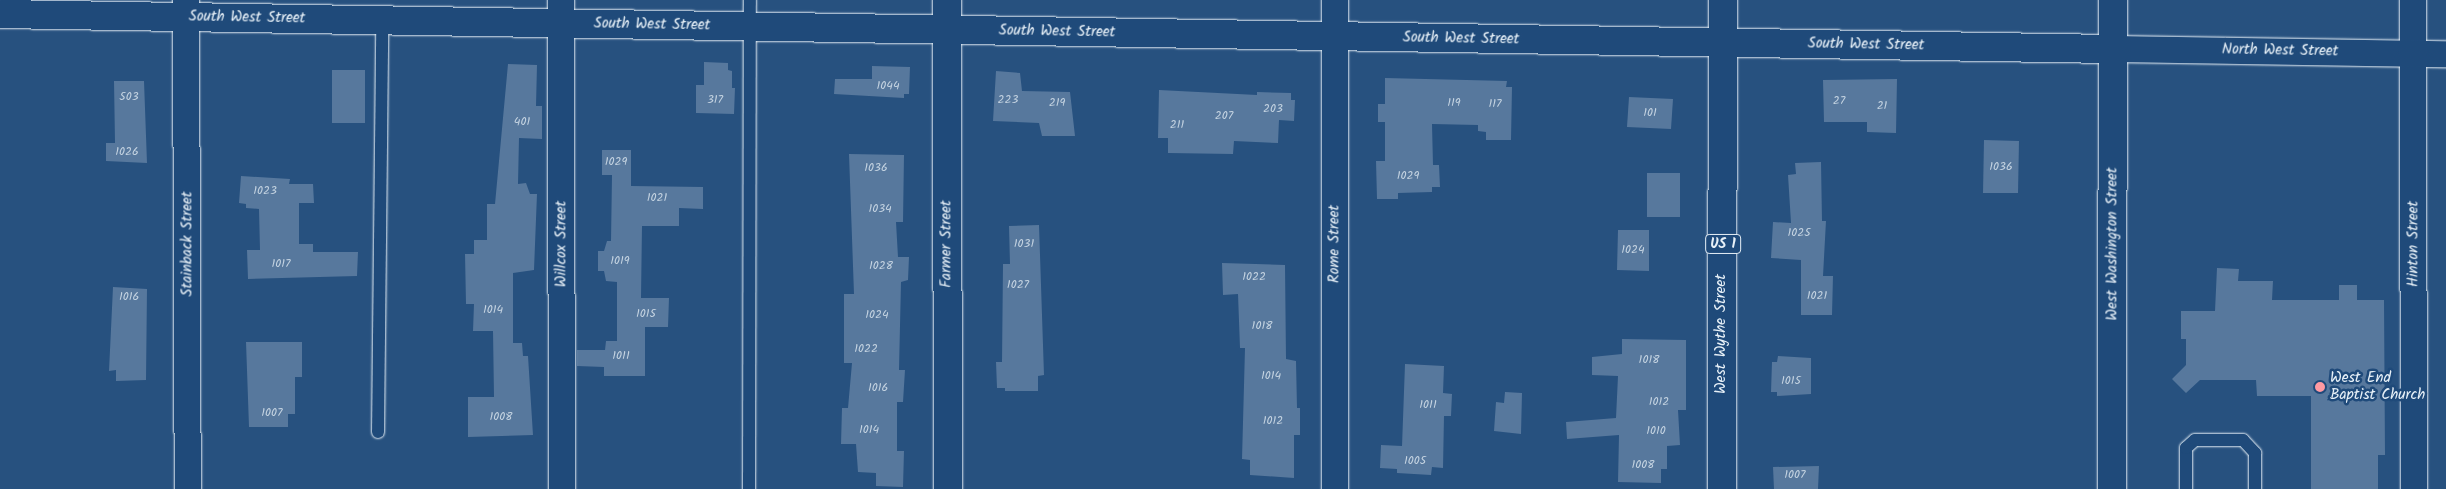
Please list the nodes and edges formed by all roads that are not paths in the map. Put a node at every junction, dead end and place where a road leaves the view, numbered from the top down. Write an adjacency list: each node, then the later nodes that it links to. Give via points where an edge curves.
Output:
1 (750, 0): 11 (lane)
2 (947, 0): 12 (street, Farmer Street)
3 (1335, 0): 13 (street, Rome Street)
4 (1723, 0): 14 (street, West Wythe Street / US 1)
5 (2113, 0): 15 (street, West Washington Street)
6 (2413, 0): 16 (street, Hinton Street)
7 (186, 8): 9 (street, South West Street); 10 (street, South West Street); 19 (street, Stainback Street)
8 (561, 12): 10 (street, South West Street); 11 (street, South West Street); 20 (street, Willcox Street)
9 (0, 14)
10 (382, 19): 18 (lane)
11 (750, 27): 12 (street, South West Street); 21 (lane)
12 (947, 31): 13 (street, South West Street); 22 (street, Farmer Street)
13 (1335, 37): 14 (street, South West Street); 23 (street, Rome Street)
14 (1724, 43): 15 (street, South West Street); 24 (street, West Wythe Street / US 1)
15 (2113, 49): 16 (street, North West Street); 25 (street, West Washington Street)
16 (2414, 53): 17 (street, North West Street); 28 (street, Hinton Street)
17 (2446, 54)
18 (378, 432)
19 (188, 489)
20 (562, 489)
21 (749, 489)
22 (948, 489)
23 (1335, 489)
24 (1722, 489)
25 (2112, 489)
26 (2186, 489): 27 (lane, via 2186,448 2195,440 2243,440 2256,453)
27 (2255, 489)
28 (2414, 489)

